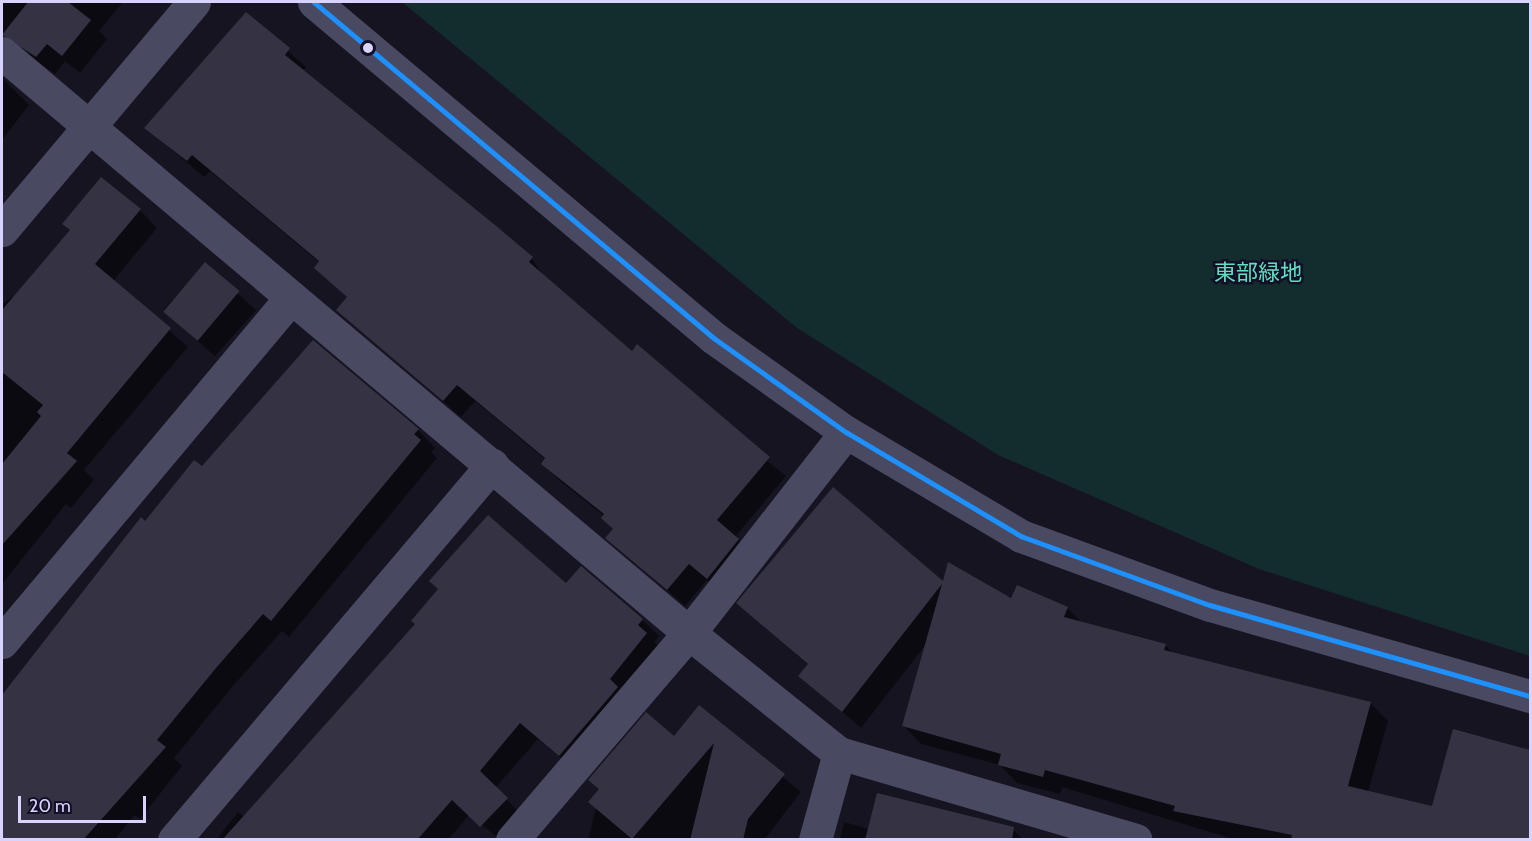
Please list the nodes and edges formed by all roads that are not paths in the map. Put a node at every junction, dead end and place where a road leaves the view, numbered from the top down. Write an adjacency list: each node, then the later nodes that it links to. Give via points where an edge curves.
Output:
1 (194, 2): 4 (street)
2 (314, 2): 7 (street, via 714,338)
3 (2, 52): 4 (street)
4 (89, 126): 5 (street); 6 (street)
5 (2, 230)
6 (291, 297): 8 (street); 10 (street)
7 (846, 432): 9 (street); 11 (street, via 1021,536 1210,605)
8 (492, 465): 9 (street); 14 (street)
9 (689, 633): 12 (street); 15 (street)
10 (2, 642)
11 (1530, 696)
12 (839, 753): 13 (street); 16 (street)
13 (1080, 832): 17 (street)
14 (174, 840)
15 (512, 840)
16 (814, 840)
17 (1136, 840)

